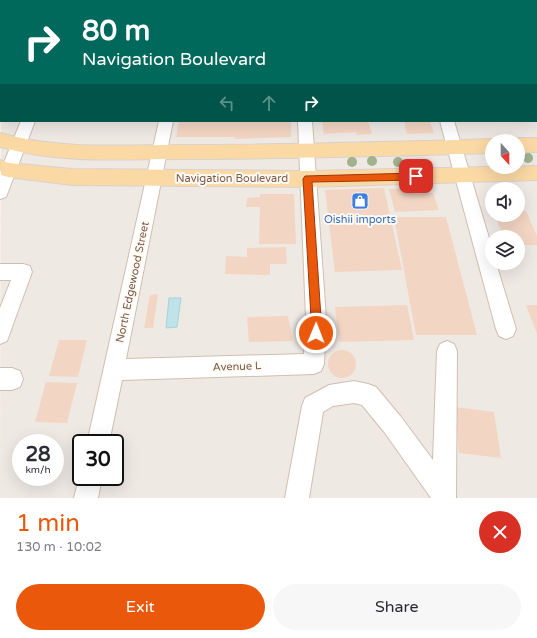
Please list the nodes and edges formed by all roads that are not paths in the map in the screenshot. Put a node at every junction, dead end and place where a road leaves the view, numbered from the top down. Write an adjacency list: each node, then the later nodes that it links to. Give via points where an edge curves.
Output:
1 (28, 122): 8 (street)
2 (166, 122): 11 (street, North Edgewood Street)
3 (305, 122): 12 (street)
4 (447, 122): 10 (street)
5 (0, 140): 8 (main road)
6 (537, 144): 7 (main road)
7 (525, 145)
8 (18, 146): 11 (main road, via 81,152); 13 (street)
9 (485, 146): 10 (main road)
10 (455, 147): 12 (main road); 15 (street)
11 (160, 152): 12 (main road); 16 (street, North Edgewood Street)
12 (306, 152): 17 (street)
13 (4, 169): 16 (main road, Navigation Boulevard, via 72,178); 18 (street)
14 (537, 174): 15 (main road, Navigation Boulevard)
15 (463, 175): 17 (main road, Navigation Boulevard); 20 (street)
16 (154, 178): 17 (main road, Navigation Boulevard); 23 (street, North Edgewood Street)
17 (307, 179): 23 (street, Avenue L, via 316,318 314,364)
18 (0, 192)
19 (0, 272): 21 (street, via 23,272)
20 (506, 329)
21 (0, 334)
22 (447, 352): 26 (street)
23 (114, 370): 24 (street, North Edgewood Street)
24 (100, 434)
25 (88, 486): 27 (street)
26 (444, 496): 28 (street, via 368,395 354,392 329,396 313,406)
27 (86, 498)
28 (297, 498)

